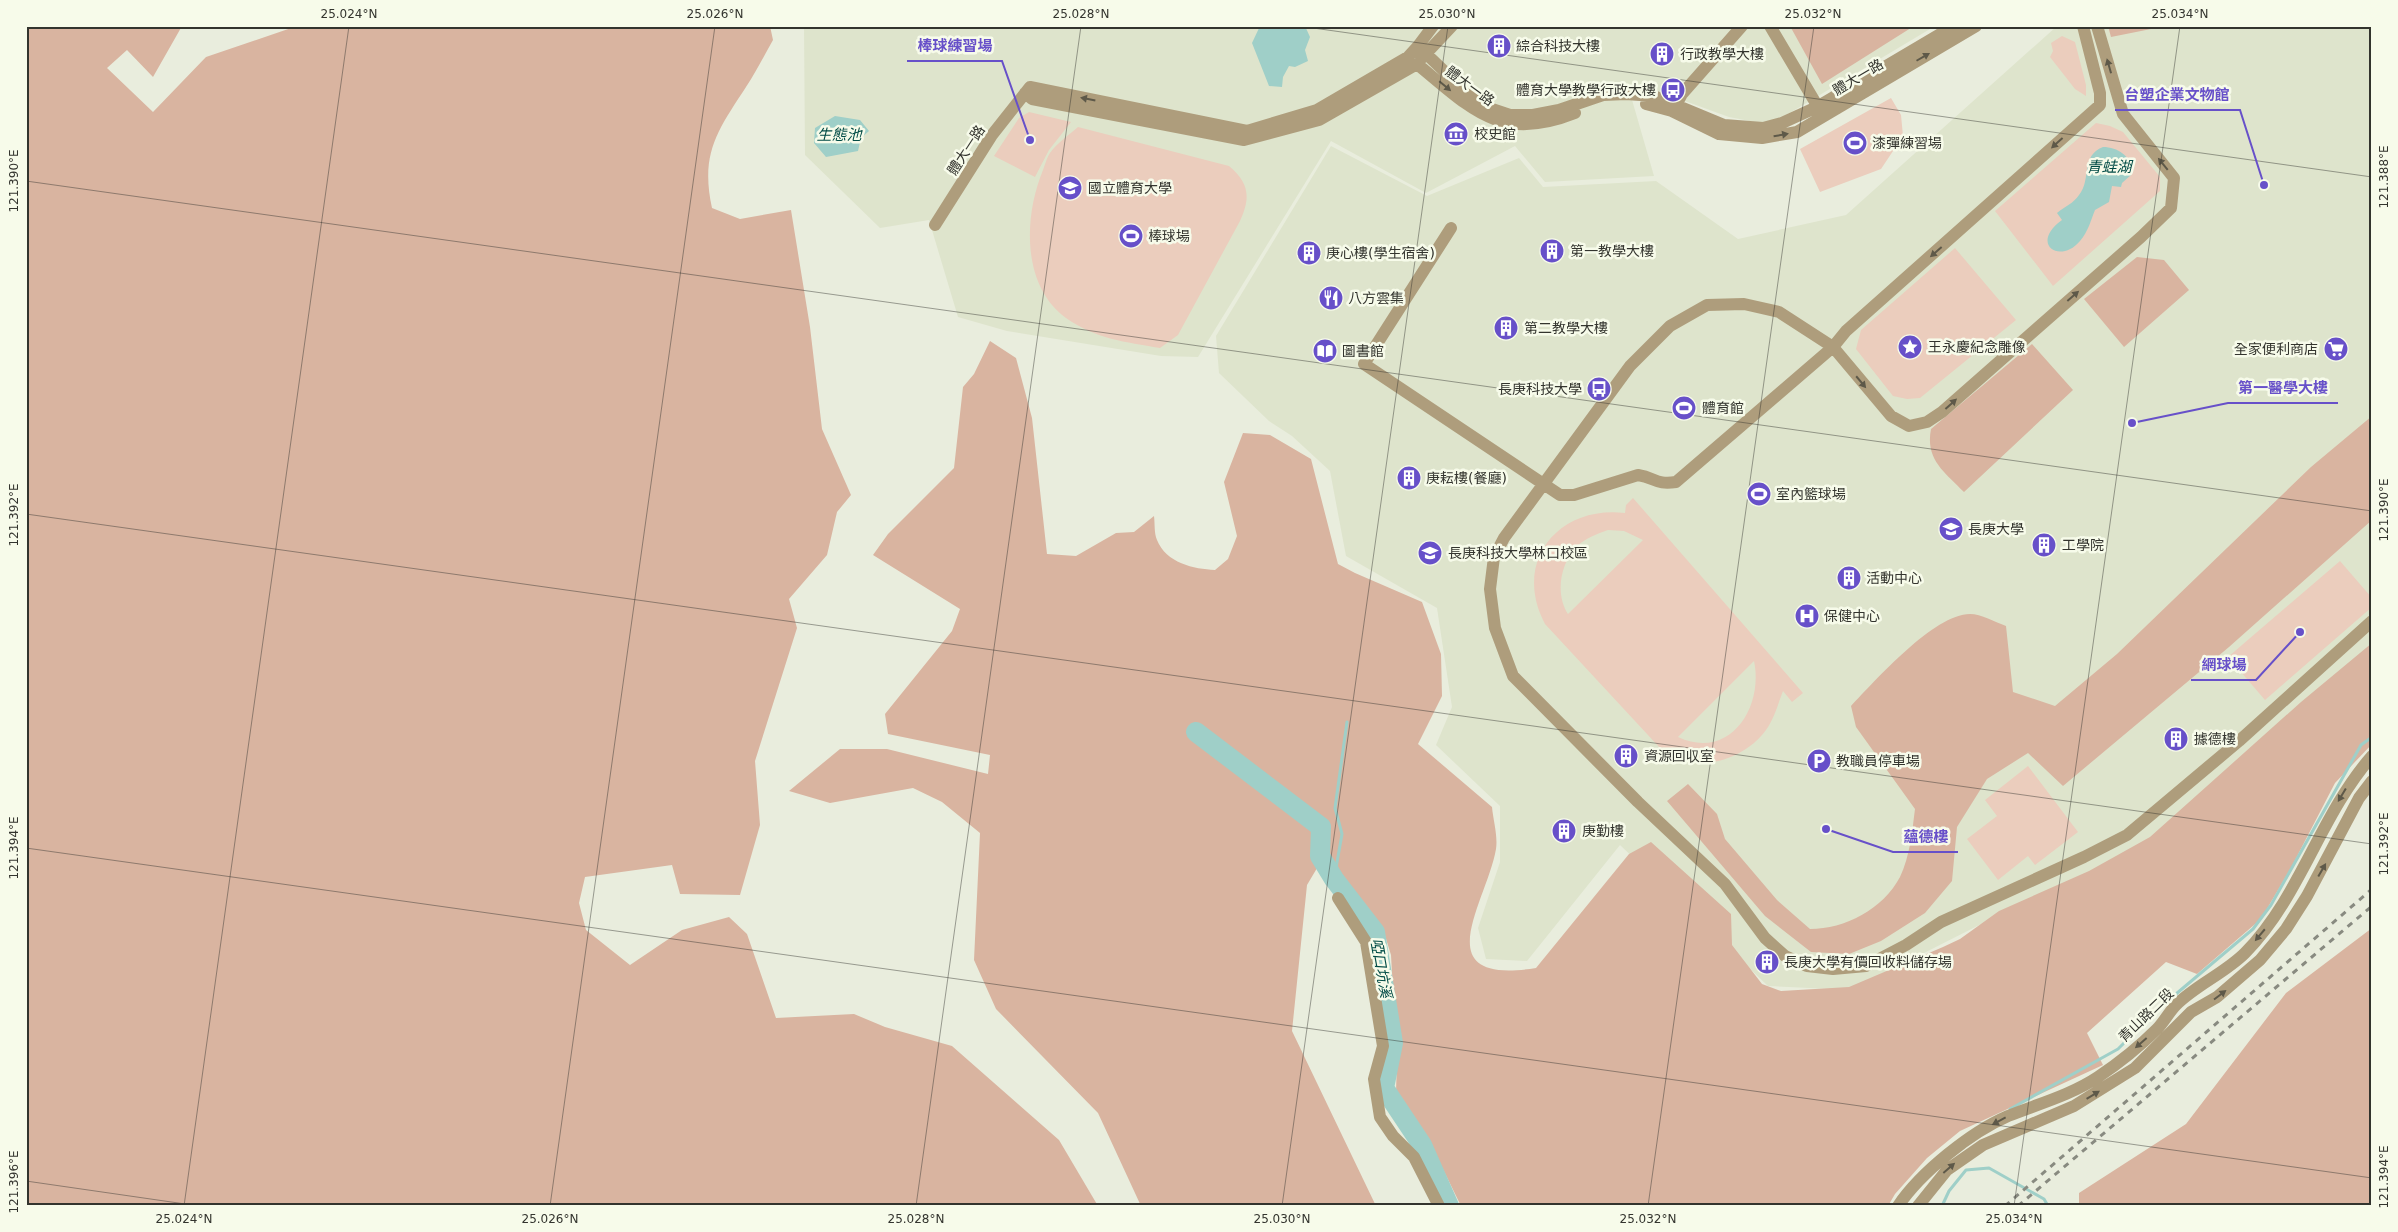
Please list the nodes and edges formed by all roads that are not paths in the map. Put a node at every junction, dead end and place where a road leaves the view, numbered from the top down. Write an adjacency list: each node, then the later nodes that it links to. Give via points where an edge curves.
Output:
1 (1433, 26): 9 (street)
2 (1452, 26): 9 (street)
3 (1742, 26): 11 (street, via 1687,88)
4 (1770, 26): 12 (street)
5 (1954, 26): 12 (street, 體大一路)
6 (1976, 26): 12 (street, 體大一路, one-way to 6)
7 (2083, 26): 15 (street, one-way to 15, via 2100,93 2100,105 1846,330)
8 (2097, 26): 15 (street, one-way to 8, via 1891,416 1909,426 1928,422 2142,237 2171,208 2174,178 2123,114)
9 (1422, 50): 10 (street); 11 (street, 體大一路, via 1467,93 1492,109 1510,115 1530,116 1560,110 1603,95 1654,96)
10 (1413, 61): 11 (street, 體大一路, one-way to 11, via 1474,111 1508,124 1534,126 1604,103); 13 (street, 體大一路, via 1317,110 1247,131 1030,88 992,135)
11 (1674, 108): 12 (street, 體大一路, via 1724,125 1763,128)
12 (1820, 111)
13 (935, 225)
14 (1451, 228): 16 (street, via 1364,364)
15 (1833, 347): 16 (street, via 1676,482 1662,484 1648,476 1638,475 1574,495 1560,495); 16 (street, via 1780,312 1744,304 1706,305 1670,326 1630,366)
16 (1544, 484): 17 (street, via 1494,557 1490,589 1495,628 1513,676 1725,884 1765,938 1784,956 1807,966 1833,969 1866,966 1941,922 2127,835 2240,741)
17 (2372, 621)
18 (2372, 756): 22 (street, 青山路二段, one-way to 22, via 2344,791 2271,922 2245,953 2176,1005 2143,1042 2097,1078 2006,1117 1968,1138 1935,1166)
19 (2372, 781): 23 (street, one-way to 19, via 1946,1170 1976,1149 2074,1106 2135,1068 2191,1012 2218,997 2260,960 2286,929 2307,896 2359,798)
20 (1338, 898): 21 (street, via 1366,942 1383,1046 1374,1079 1380,1117 1414,1157)
21 (1439, 1206)
22 (1898, 1206)
23 (1918, 1206)

